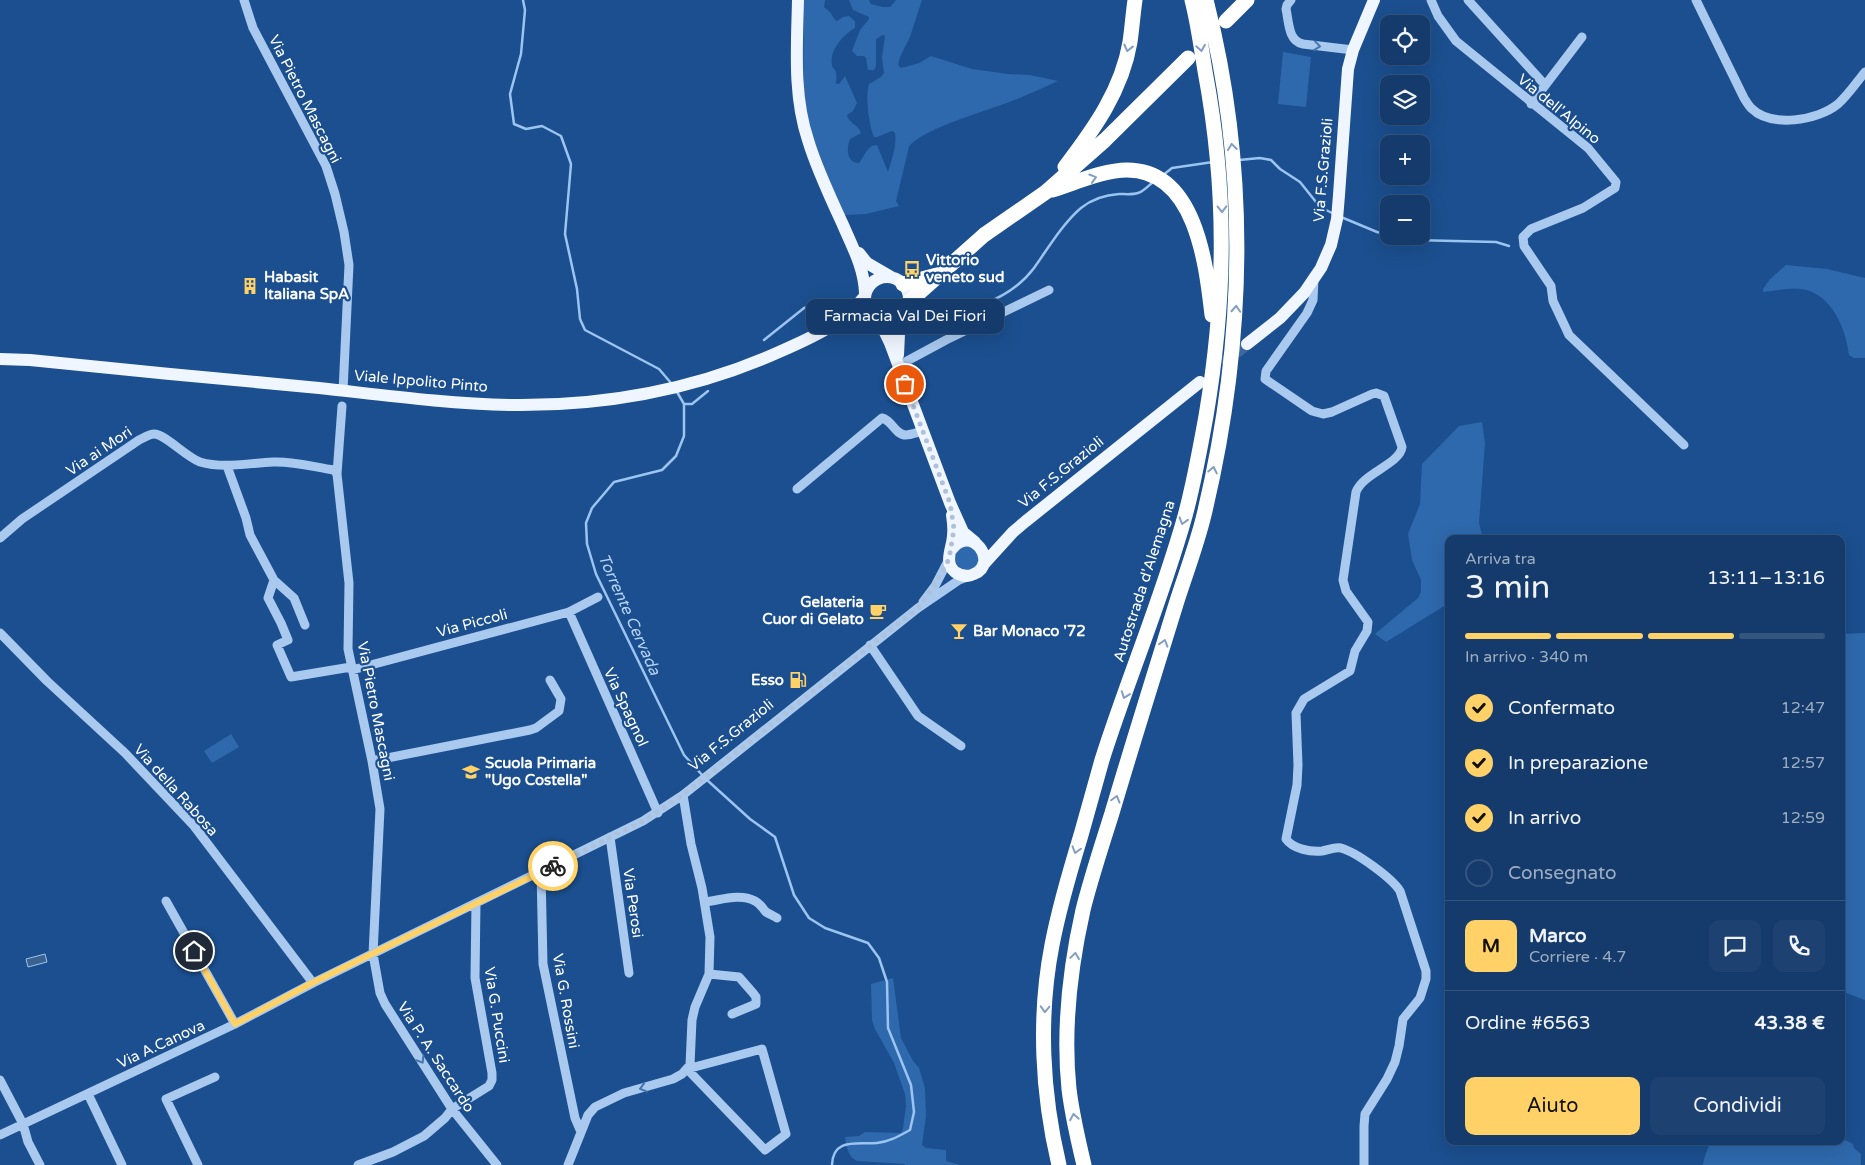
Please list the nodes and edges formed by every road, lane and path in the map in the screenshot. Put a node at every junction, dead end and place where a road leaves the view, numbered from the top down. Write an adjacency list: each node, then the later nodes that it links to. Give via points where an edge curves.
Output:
1 (244, 0): 34 (street, Via Pietro Mascagni, via 253,28 326,166 335,194 349,265)
2 (798, 0): 20 (main road, via 796,54 800,111 808,141)
3 (1135, 0): 19 (highway, one-way to 19, via 1130,43 1120,79 1092,131)
4 (1192, 0): 32 (highway, Autostrada d'Alemagna, one-way to 32, via 1211,100 1222,205 1220,300)
5 (1247, 0): 12 (highway)
6 (1291, 0): 14 (street, one-way to 14, via 1286,9 1294,40)
7 (1374, 0): 14 (main road, Via F.S.Grazioli)
8 (1432, 0): 18 (street, Via dell'Alpino, via 1438,16 1456,41)
9 (1468, 0): 17 (street)
10 (1696, 0): 16 (street, via 1744,98 1751,108 1766,116 1790,120 1824,112 1839,103)
11 (1207, 1): 88 (highway, one-way to 11, via 1069,1089 1067,1044 1076,951 1084,909 1127,762 1204,518 1219,445 1236,319 1237,202 1226,97)
12 (1226, 21)
13 (1582, 37): 17 (street)
14 (1352, 50): 22 (main road, Via F.S.Grazioli, via 1346,82 1336,227 1326,257)
15 (1188, 58): 19 (highway, via 1105,140)
16 (1865, 72)
17 (1545, 85): 18 (street)
18 (1531, 104): 37 (street, Via dell'Alpino, via 1588,148 1614,178 1616,185 1583,208 1531,229 1523,237 1524,246 1551,286 1553,302 1569,336)
19 (1046, 192): 21 (highway, via 984,235); 32 (highway, one-way to 32, via 1125,170 1146,173 1168,186 1186,209 1202,245 1213,317)
20 (854, 248): 23 (main road, via 867,263); 25 (main road, via 864,275)
21 (938, 275): 23 (highway); 26 (highway)
22 (1314, 278): 29 (main road, Via F.S.Grazioli, via 1280,318); 89 (street, via 1313,300 1307,313 1266,371 1265,379 1312,411 1323,414 1372,394 1384,396 1402,447 1399,455 1361,482 1356,492 1343,580 1346,591 1368,627 1355,651 1350,671 1304,699 1296,713 1298,765 1286,838 1301,848 1321,851 1340,848 1395,883 1426,970 1420,998 1403,1019 1395,1062 1365,1114)
23 (897, 280): 25 (main road, via 877,279); 26 (main road, via 909,295)
24 (1049, 290): 31 (street, via 946,340 907,361)
25 (865, 295): 27 (main road, via 869,312); 28 (main road, Viale Ippolito Pinto, via 852,312)
26 (908, 306): 27 (main road, via 897,319); 31 (main road, via 898,344)
27 (878, 319): 28 (main road, Viale Ippolito Pinto); 31 (main road)
28 (828, 329): 34 (main road, Viale Ippolito Pinto, via 764,359 704,379 663,390 601,400 486,404)
29 (1247, 344)
30 (0, 359): 34 (main road, Viale Ippolito Pinto)
31 (900, 369): 36 (main road)
32 (1214, 370): 87 (highway, Autostrada d'Alemagna, one-way to 87, via 1185,514 1154,616 1103,758 1060,907 1052,948 1045,997 1044,1044 1046,1091)
33 (1200, 382): 42 (main road, Via F.S.Grazioli)
34 (343, 391)
35 (342, 406): 39 (street, Via Pietro Mascagni)
36 (923, 430): 40 (street, via 905,435 882,418); 41 (main road)
37 (1684, 445)
38 (227, 466): 39 (street, Via ai Mori, via 284,462 334,470); 43 (street, Via ai Mori, via 197,461 159,435 150,435 22,519); 48 (street, via 250,535)
39 (337, 474): 55 (street, Via Pietro Mascagni, via 349,583 347,635)
40 (797, 489)
41 (950, 503): 44 (main road, via 963,532); 45 (main road, via 954,529)
42 (1014, 532): 44 (main road, Via F.S.Grazioli, via 993,543); 46 (main road, Via F.S.Grazioli)
43 (0, 538)
44 (976, 543): 45 (main road, via 958,542); 46 (main road, via 984,556)
45 (950, 554): 47 (main road, via 952,569 956,573); 50 (street, Via F.S.Grazioli, via 934,586)
46 (983, 565): 47 (main road)
47 (972, 575): 50 (street, Via F.S.Grazioli, via 959,580)
48 (274, 580): 52 (street, via 294,598); 55 (street, Via Piccoli, via 268,598 288,640 277,645 290,677)
49 (598, 597): 51 (street, Via Piccoli)
50 (918, 608): 54 (street, Via F.S.Grazioli)
51 (569, 612): 55 (street, Via Piccoli); 60 (street, Via Spagnol)
52 (304, 625)
53 (0, 633): 70 (street, Via della Rabosa, via 46,682 125,753 194,826)
54 (870, 645): 57 (street, via 918,716); 59 (street, Via F.S.Grazioli)
55 (352, 668): 58 (street, Via Pietro Mascagni)
56 (550, 680): 58 (street, via 562,699 559,711 536,728)
57 (961, 746)
58 (372, 761): 67 (street, Via Pietro Mascagni, via 380,818)
59 (683, 795): 60 (street, Via A.Canova); 64 (street)
60 (658, 813): 61 (street, Via A.Canova)
61 (610, 837): 62 (street, Via A.Canova); 68 (street, Via Perosi)
62 (541, 871): 65 (street, Via A.Canova); 79 (street, Via G. Rossini, via 543,964 575,1118)
63 (166, 901): 72 (street)
64 (705, 902): 66 (street, via 738,897 754,900); 69 (street, via 710,938)
65 (476, 903): 67 (street, Via A.Canova); 77 (street, Via G. Puccini, via 475,978 493,1077 489,1086)
66 (777, 918)
67 (373, 954): 70 (street, Via A.Canova); 77 (street, Via P. A. Saccardo, one-way to 77, via 385,1004)
68 (629, 973)
69 (708, 974): 71 (street, via 739,977 756,997 756,1004); 73 (street, via 694,1011)
70 (312, 983): 72 (street, Via A.Canova)
71 (732, 1014)
72 (235, 1024): 76 (street, Via A.Canova)
73 (687, 1069): 73 (street, via 762,1049 786,1134 765,1150); 79 (street, one-way to 79, via 673,1079 624,1093 597,1106 588,1115)
74 (215, 1077): 83 (street, via 166,1099)
75 (0, 1080): 78 (street)
76 (88, 1094): 78 (street, Via A.Canova); 82 (street)
77 (452, 1110): 84 (street, Via G. Puccini, via 409,1145); 85 (street, Via P. A. Saccardo)
78 (23, 1124): 80 (street, Via A.Canova); 81 (street)
79 (581, 1132): 86 (street)
80 (0, 1135)
81 (40, 1165)
82 (122, 1165)
83 (198, 1165)
84 (358, 1165)
85 (496, 1165)
86 (568, 1165)
87 (1059, 1165)
88 (1084, 1165)
89 (1364, 1165)

